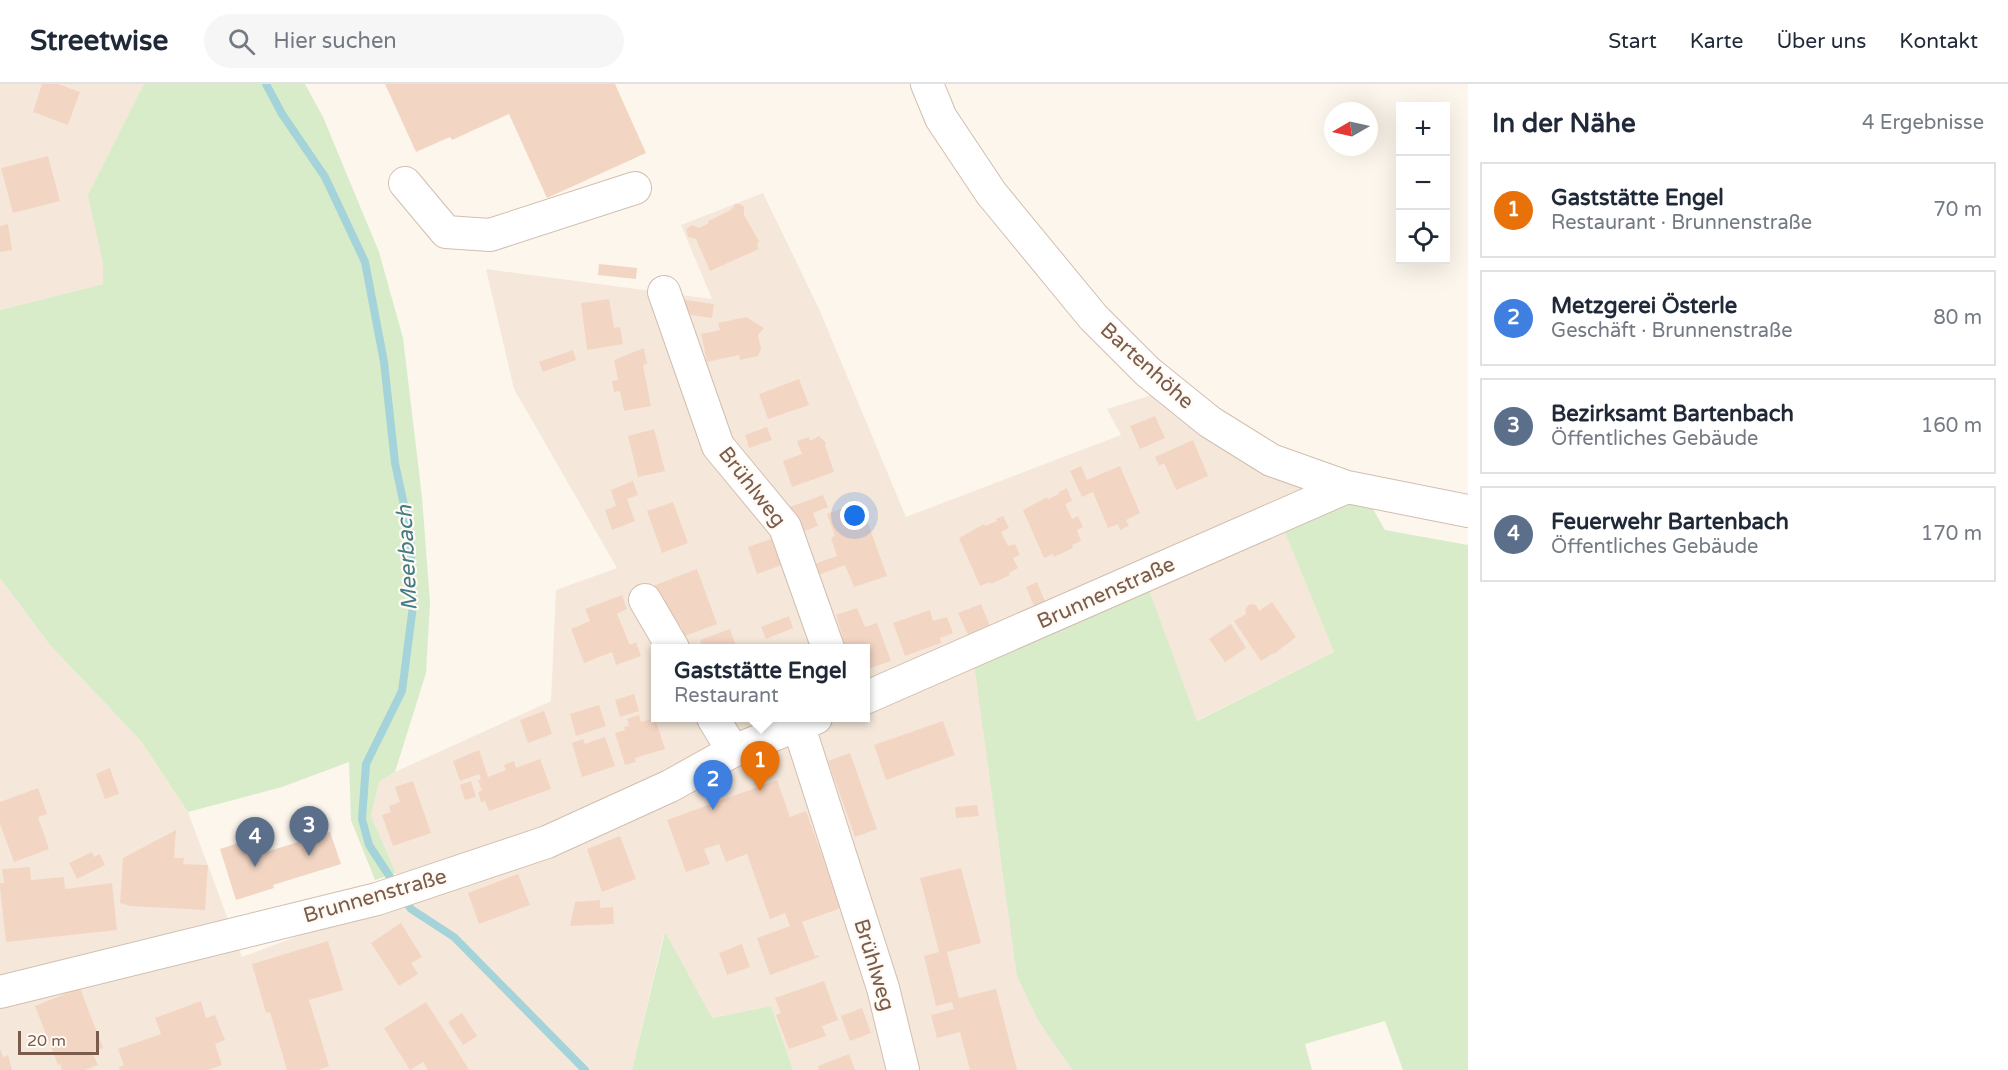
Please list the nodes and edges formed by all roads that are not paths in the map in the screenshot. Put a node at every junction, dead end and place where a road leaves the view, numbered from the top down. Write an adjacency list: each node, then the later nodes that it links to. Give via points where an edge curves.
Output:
1 (927, 84): 5 (street, Bartenhöhe, via 940,118 991,193 1093,317 1148,372 1210,422 1270,460)
2 (405, 183): 3 (street, via 446,232 490,236)
3 (635, 188)
4 (664, 292): 9 (street, Brühlweg, via 718,446 785,527)
5 (1347, 487): 6 (street, Bartenhöhe); 10 (street, Brunnenstraße)
6 (1468, 511)
7 (645, 600): 8 (street)
8 (671, 644)
9 (827, 644)
10 (870, 696)
11 (716, 722): 14 (street)
12 (805, 722): 14 (street, Brunnenstraße)
13 (807, 722): 16 (street, Brühlweg)
14 (733, 751): 15 (street, Brunnenstraße, via 670,786 547,842 377,899)
15 (0, 992)
16 (903, 1070)

